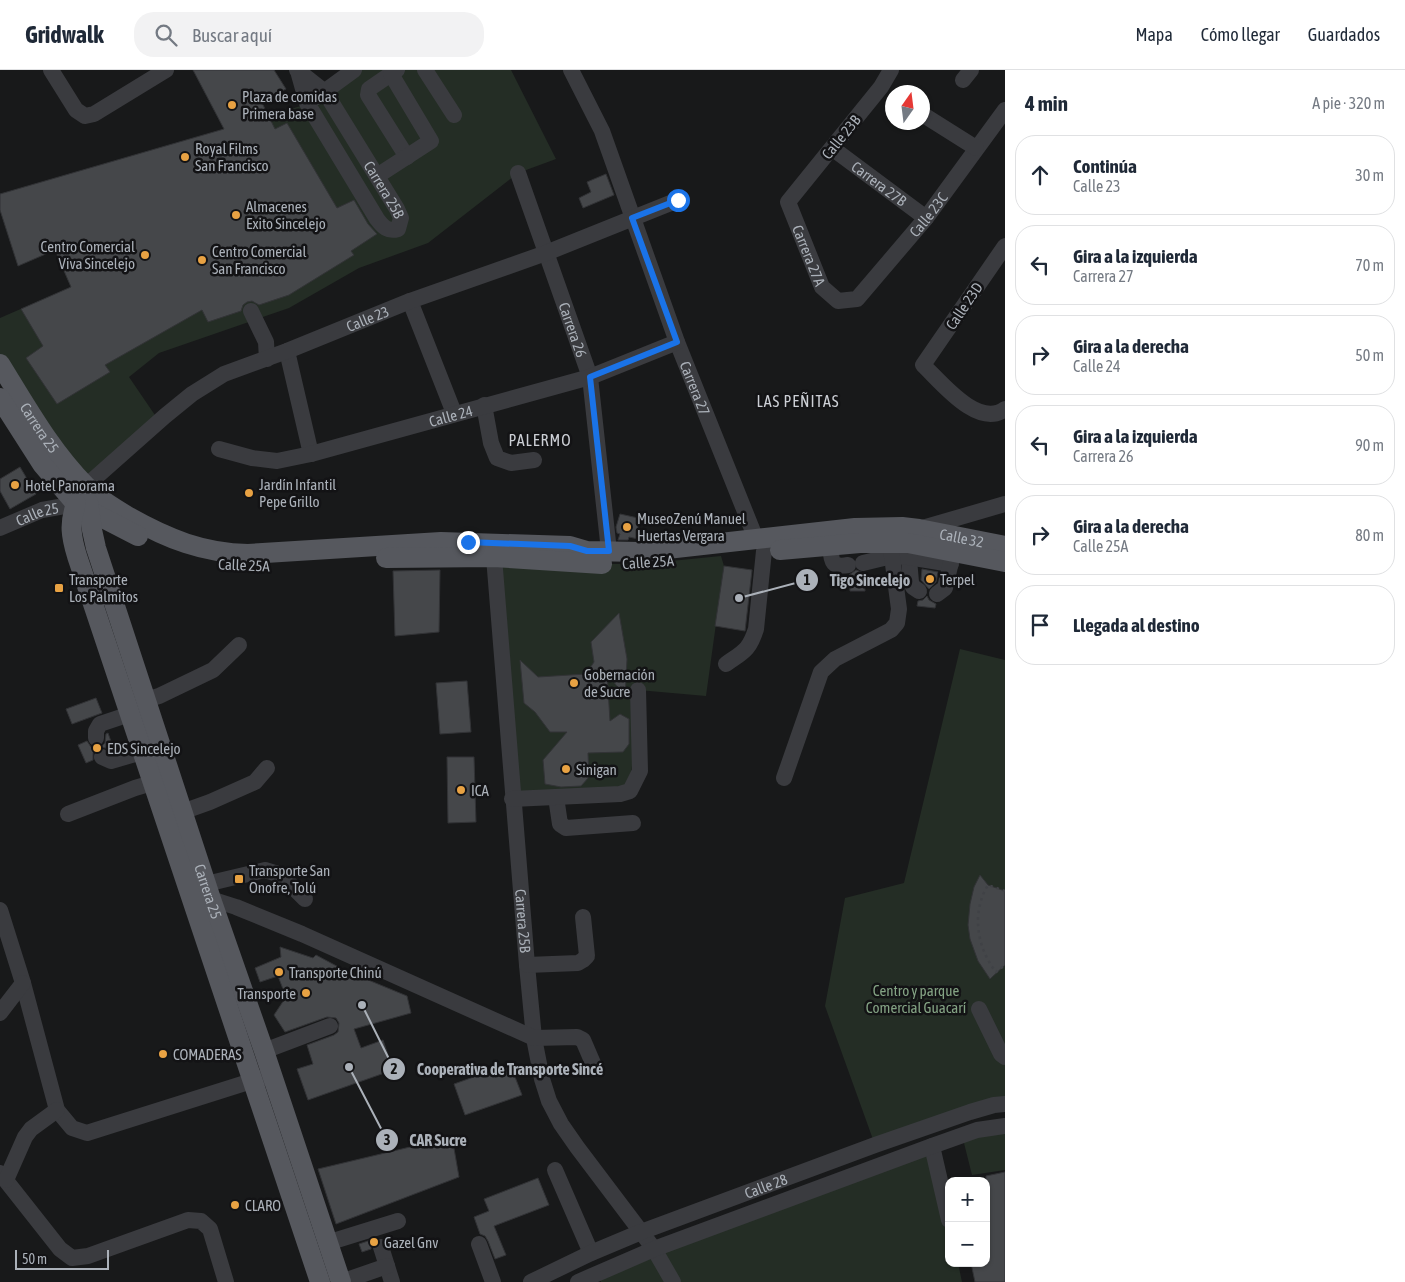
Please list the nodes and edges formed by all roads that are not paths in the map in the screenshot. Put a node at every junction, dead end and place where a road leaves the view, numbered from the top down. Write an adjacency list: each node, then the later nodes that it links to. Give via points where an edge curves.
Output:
1 (51, 70): 2 (street, via 76,110 84,116 94,114)
2 (166, 70)
3 (354, 70): 10 (street)
4 (425, 70): 14 (street)
5 (571, 70): 23 (street, Carrera 27, via 602,131)
6 (891, 70): 9 (street, Calle 23B)
7 (297, 71): 10 (street, Carrera 25B); 12 (street, Carrera 25B)
8 (394, 72): 18 (street, via 431,141); 18 (street, via 368,88 368,95)
9 (888, 85)
10 (325, 92): 12 (street); 20 (street, Carrera 25B)
11 (885, 93): 16 (street, Calle 23B)
12 (306, 103): 20 (street, Carrera 25B, via 377,219 384,228 392,231 398,229 400,214)
13 (1005, 110): 17 (street, Calle 23C)
14 (454, 115)
15 (930, 119): 17 (street)
16 (832, 148): 22 (street, Calle 23B); 24 (street, Carrera 27B)
17 (976, 148): 24 (street, Calle 23C)
18 (406, 157): 20 (street)
19 (518, 174): 26 (street, Carrera 26)
20 (377, 176)
21 (678, 200): 23 (street, Calle 23)
22 (788, 202): 28 (street, Carrera 27A, via 822,287)
23 (632, 218): 26 (street, Calle 23); 30 (street, Carrera 27)
24 (926, 218): 28 (street, Calle 23C, via 857,299)
25 (1004, 251): 37 (street, Calle 23D, via 923,365 964,405 978,412 993,414)
26 (546, 253): 27 (street, Calle 23); 34 (street, Carrera 26)
27 (410, 301): 31 (street, Calle 23); 38 (street)
28 (838, 301)
29 (251, 312): 32 (street, via 266,342)
30 (677, 342): 34 (street, Calle 24); 45 (street, Carrera 27)
31 (288, 351): 32 (street, Calle 23); 40 (street)
32 (267, 359): 42 (street, Calle 23, via 224,374 192,394 165,416)
33 (0, 364): 42 (main road, Carrera 25, via 62,458)
34 (590, 377): 36 (street, Calle 24); 50 (street, Carrera 26)
35 (0, 398): 42 (main road, Carrera 25, via 42,464)
36 (484, 406): 38 (street, Calle 24); 41 (street, via 497,458 511,463)
37 (1005, 409)
38 (454, 414): 40 (street, Calle 24)
39 (219, 449): 40 (street, Calle 24, via 277,461)
40 (311, 454)
41 (534, 460)
42 (85, 502): 44 (street, Calle 25, via 36,512); 49 (main road, Calle 25A, via 112,507 176,540 224,554 441,542 570,546); 51 (main road, Calle 25A, via 146,540 176,553 226,567 390,558); 59 (main road, Carrera 25, via 96,548); 60 (main road, Carrera 25, via 72,516 70,536)
43 (1004, 506): 46 (street)
44 (0, 528)
45 (760, 545): 46 (main road, Calle 25A, via 856,528 894,527); 47 (main road, Calle 25A); 50 (main road, Calle 25A); 51 (main road, Calle 25A, via 641,564); 57 (street, via 756,629 747,650)
46 (904, 545): 47 (main road, Calle 25A); 47 (street, via 840,567 832,562); 48 (main road, Calle 32); 52 (main road, Calle 25A); 54 (street, via 911,582); 65 (street, via 896,622 891,630 835,659 821,672)
47 (830, 546)
48 (1005, 546)
49 (587, 551): 50 (main road, Calle 25A); 51 (main road, via 499,550)
50 (609, 551)
51 (494, 557): 68 (street, Carrera 25B)
52 (952, 558): 53 (main road, Calle 25A); 55 (street, via 945,588)
53 (1005, 562)
54 (919, 591)
55 (937, 594)
56 (239, 645): 59 (street, via 213,670)
57 (726, 664)
58 (638, 690): 67 (street, via 640,771 630,791)
59 (145, 700): 69 (main road, Carrera 25)
60 (130, 714): 61 (street, via 100,724); 62 (main road, Carrera 25)
61 (96, 738)
62 (142, 752): 63 (street, via 111,761); 66 (main road, Carrera 25)
63 (102, 757)
64 (267, 768): 69 (street, via 255,782)
65 (784, 778)
66 (152, 783): 70 (street); 86 (main road, Carrera 25)
67 (556, 797): 68 (street); 71 (street, via 560,824 566,828)
68 (512, 799): 76 (street, Carrera 25B)
69 (182, 812): 72 (main road, Carrera 25)
70 (68, 814)
71 (633, 823)
72 (209, 892): 73 (street, via 265,870 281,875); 81 (street, via 236,907); 82 (main road, Carrera 25)
73 (305, 899)
74 (0, 910): 77 (street)
75 (583, 917): 76 (street, via 587,956 583,960 578,963)
76 (526, 965): 81 (street, Carrera 25B)
77 (23, 983): 79 (street); 88 (street)
78 (979, 1009): 83 (street, via 1000,1054)
79 (0, 1013)
80 (330, 1026): 82 (street)
81 (534, 1038): 84 (street, via 577,1037 583,1040); 95 (street, Carrera 25B, via 545,1086 561,1124)
82 (264, 1051): 85 (main road, Carrera 25)
83 (1005, 1057)
84 (596, 1068)
85 (271, 1074): 86 (street); 97 (main road, Carrera 25)
86 (252, 1081): 88 (street, via 87,1133 72,1128); 103 (main road, Carrera 25)
87 (1005, 1104): 95 (street, Calle 28, via 970,1112 875,1145)
88 (57, 1110): 92 (street, via 24,1137)
89 (1005, 1126): 90 (street, Calle 28, via 977,1130)
90 (932, 1146): 93 (street); 99 (street, Calle 28)
91 (555, 1170): 100 (street)
92 (3, 1176): 102 (street, via 60,1249 72,1258 88,1256 188,1220 201,1221 210,1230)
93 (945, 1203)
94 (398, 1221): 96 (street)
95 (641, 1232): 99 (street, Carrera 25B); 100 (street, Calle 28)
96 (377, 1236): 97 (street); 101 (street)
97 (327, 1243): 104 (main road, Carrera 25)
98 (479, 1244): 106 (street)
99 (654, 1249): 108 (street, Calle 28); 109 (street, Carrera 25B)
100 (590, 1253): 107 (street, Calle 28)
101 (387, 1266): 104 (street); 105 (street)
102 (226, 1282)
103 (320, 1282)
104 (341, 1282)
105 (392, 1282)
106 (493, 1282)
107 (531, 1282)
108 (578, 1282)
109 (673, 1282)

